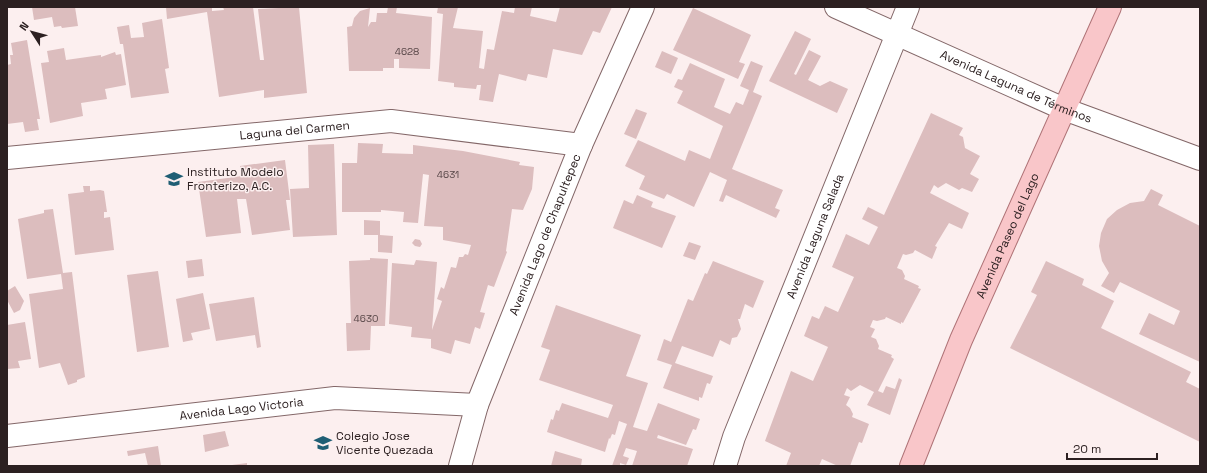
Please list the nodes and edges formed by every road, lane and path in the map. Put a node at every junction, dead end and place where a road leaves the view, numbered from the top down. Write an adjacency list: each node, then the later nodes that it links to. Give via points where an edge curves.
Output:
1 (643, 7): 7 (street, Avenida Lago de Chapultepec)
2 (836, 7): 5 (street, Avenida Laguna de Términos)
3 (908, 7): 5 (street, Avenida Laguna Salada)
4 (1110, 7): 6 (main road, Avenida Paseo del Lago)
5 (896, 33): 6 (street, Avenida Laguna de Términos); 13 (street, Avenida Laguna Salada, via 737,430)
6 (1064, 109): 9 (street, Avenida Laguna de Términos); 14 (main road, Avenida Paseo del Lago, via 960,340)
7 (582, 145): 8 (street, Laguna del Carmen, via 391,121); 10 (street, Avenida Lago de Chapultepec)
8 (7, 158)
9 (1200, 160)
10 (477, 405): 11 (street, Avenida Lago Victoria, via 335,398); 12 (street, Avenida Lago de Chapultepec)
11 (7, 436)
12 (460, 466)
13 (725, 466)
14 (911, 466)

